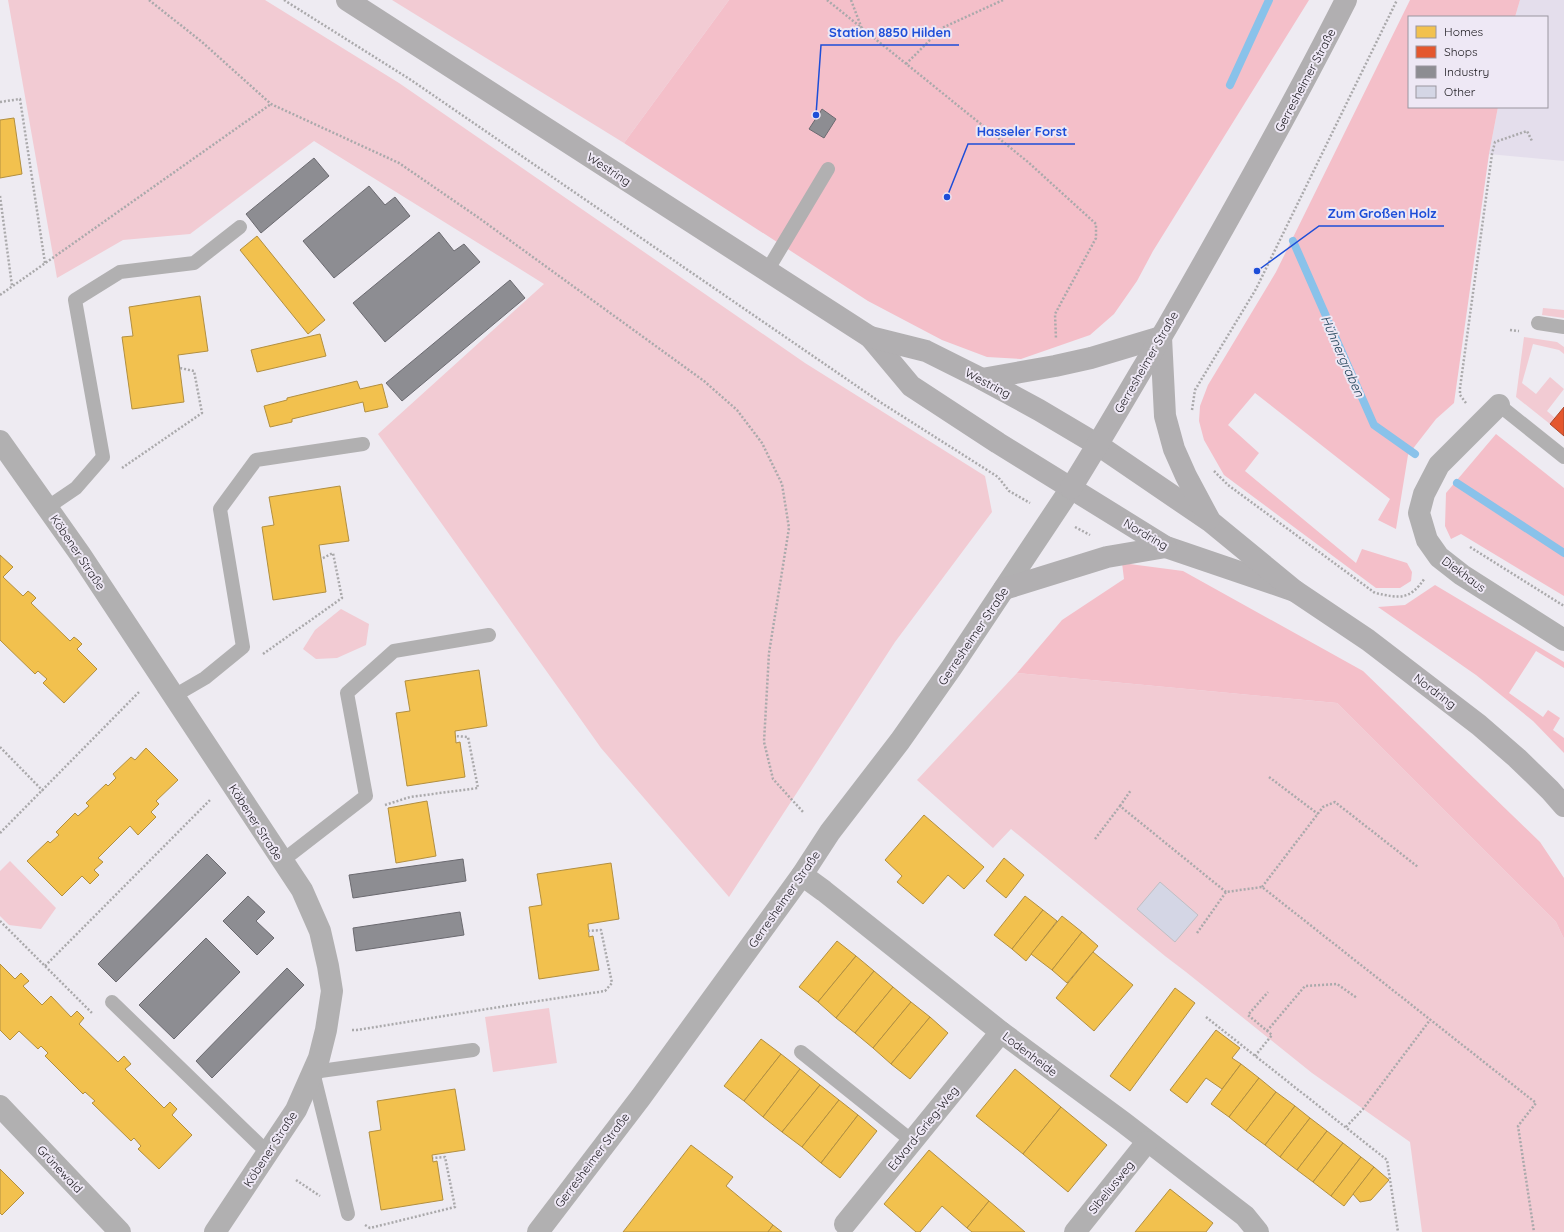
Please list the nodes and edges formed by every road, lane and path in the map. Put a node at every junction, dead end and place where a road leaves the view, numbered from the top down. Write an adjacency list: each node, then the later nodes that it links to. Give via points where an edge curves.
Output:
1 (149, 0): 12 (path, via 202,42)
2 (284, 0): 38 (path, via 411,80 880,402 998,477)
3 (347, 0): 18 (main road, Westring)
4 (827, 0): 9 (path)
5 (851, 0): 9 (path)
6 (1002, 0): 10 (path, via 942,28)
7 (1346, 0): 24 (main road, Gerresheimer Straße, via 1302,88)
8 (1397, 0): 30 (path, via 1256,289 1195,390)
9 (862, 29): 10 (path)
10 (906, 64): 25 (path, via 1028,162 1096,224 1096,238 1055,314)
11 (0, 102): 17 (path, via 20,99)
12 (271, 104): 17 (path); 62 (path, via 399,163 479,218 704,381 737,410 762,443 782,484 789,528 769,653 764,742 773,779)
13 (1532, 141): 29 (path, via 1527,131 1495,142 1493,148 1460,388 1460,395)
14 (828, 169): 18 (lane)
15 (0, 196): 19 (path)
16 (240, 227): 39 (lane, via 194,263 120,272 75,300 103,457 76,488)
17 (45, 263): 19 (path)
18 (767, 271): 23 (main road, Westring)
19 (12, 286): 20 (path)
20 (0, 295)
21 (1538, 322): 22 (lane)
22 (1564, 327)
23 (870, 337): 27 (main road, Westring, via 926,351); 37 (main road, Westring, via 911,386)
24 (1161, 337): 27 (main road, via 1091,358); 33 (main road, Gerresheimer Straße); 40 (main road, via 1165,416 1174,449)
25 (1056, 345)
26 (180, 368): 35 (path, via 194,371 202,412)
27 (982, 379): 33 (main road, Westring)
28 (1499, 405): 34 (lane); 49 (street, Diekhaus, via 1439,465 1424,494 1419,513 1427,540 1439,557 1462,575)
29 (1468, 407)
30 (1191, 412)
31 (0, 441): 39 (street, Köbener Straße)
32 (363, 444): 52 (lane, via 256,460 220,509 243,647 205,678)
33 (1098, 445): 37 (main road, Gerresheimer Straße); 40 (main road, Nordring)
34 (1564, 457)
35 (119, 470)
36 (1213, 470): 44 (path, via 1228,485 1375,593 1405,597 1418,589)
37 (1071, 488): 42 (main road, Nordring); 45 (street, Gerresheimer Straße)
38 (1009, 492)
39 (48, 507): 52 (street, Köbener Straße)
40 (1211, 522): 46 (main road, Nordring)
41 (1470, 546): 47 (path)
42 (1166, 547): 45 (main road, via 1107,558); 46 (main road, Nordring)
43 (321, 559): 50 (path, via 333,553 342,598)
44 (1427, 575)
45 (1004, 589): 68 (street, Gerresheimer Straße, via 935,692 830,832)
46 (1295, 590): 60 (main road, Nordring, via 1368,640 1479,724 1518,758)
47 (1564, 606)
48 (489, 635): 66 (lane, via 394,651 347,693 366,796)
49 (1564, 640)
50 (258, 658)
51 (144, 687): 57 (path)
52 (174, 696): 66 (street, Köbener Straße)
53 (455, 736): 61 (path, via 468,737 478,788 410,797)
54 (0, 747): 57 (path)
55 (1269, 777): 63 (path)
56 (1132, 790): 59 (path)
57 (43, 791): 64 (path)
58 (211, 799): 71 (path, via 45,966)
59 (1120, 806): 65 (path); 70 (path)
60 (1564, 806)
61 (379, 807)
62 (804, 813)
63 (1318, 814): 67 (path, via 1323,807 1335,802); 69 (path)
64 (0, 833)
65 (1095, 839)
66 (282, 861): 85 (street, Köbener Straße, via 302,890 320,930 332,991 326,1030)
67 (1418, 867)
68 (802, 875): 81 (street, Lodenheide); 97 (street, Gerresheimer Straße)
69 (1262, 886): 70 (path); 78 (path)
70 (1226, 892): 73 (path)
71 (0, 921)
72 (588, 931): 79 (path, via 601,930 612,983 605,991)
73 (1197, 933)
74 (1268, 992): 80 (path, via 1248,1015)
75 (1357, 998): 80 (path, via 1337,984 1305,986)
76 (112, 1002): 90 (lane)
77 (1206, 1017): 84 (path)
78 (1430, 1020): 87 (path, via 1363,1109); 101 (path, via 1536,1104 1518,1126)
79 (349, 1030)
80 (1267, 1031): 84 (path, via 1272,1035)
81 (1001, 1032): 88 (street, Edvard-Grieg-Weg); 89 (street, Lodenheide)
82 (473, 1050): 85 (lane)
83 (800, 1052): 88 (lane)
84 (1255, 1056): 87 (path)
85 (313, 1072): 90 (street, Köbener Straße, via 296,1110); 93 (lane)
86 (0, 1106): 95 (street, Grünewald)
87 (1346, 1127): 100 (path, via 1388,1160)
88 (912, 1141): 94 (street, Edvard-Grieg-Weg)
89 (1147, 1142): 98 (street, Sibeliusweg); 99 (street, Lodenheide, via 1245,1216)
90 (268, 1153): 96 (street, Köbener Straße)
91 (433, 1158): 93 (path, via 445,1157 455,1207 370,1228)
92 (296, 1180): 93 (path)
93 (348, 1214)
94 (845, 1224)
95 (120, 1232)
96 (215, 1232)
97 (538, 1232)
98 (1075, 1232)
99 (1258, 1232)
100 (1398, 1232)
101 (1534, 1232)

